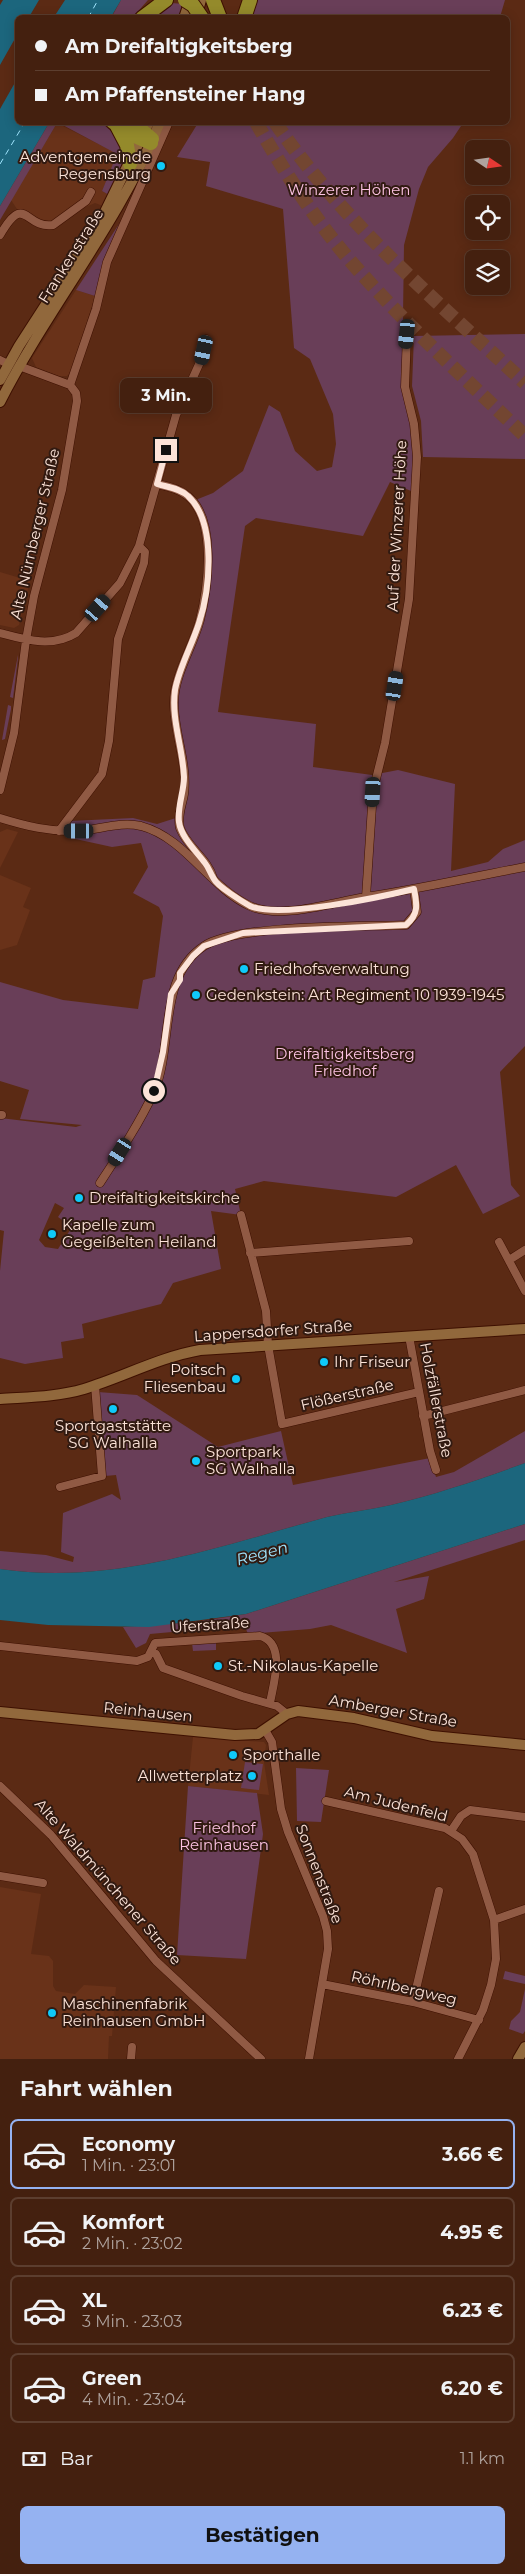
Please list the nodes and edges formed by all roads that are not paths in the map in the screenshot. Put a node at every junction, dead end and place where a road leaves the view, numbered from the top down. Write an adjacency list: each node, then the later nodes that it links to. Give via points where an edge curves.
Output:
1 (155, 0): 9 (highway)
2 (166, 0): 10 (highway)
3 (185, 0): 13 (highway, bridge)
4 (190, 0): 11 (street)
5 (200, 0): 12 (street); 14 (highway)
6 (214, 0): 16 (highway, bridge)
7 (223, 0): 15 (street)
8 (250, 0): 17 (highway)
9 (144, 15)
10 (146, 15)
11 (185, 15)
12 (197, 15)
13 (200, 15)
14 (205, 15)
15 (216, 15)
16 (219, 15)
17 (245, 15)
18 (115, 125): 24 (highway, via 127,145)
19 (117, 125): 23 (highway)
20 (135, 125): 23 (highway)
21 (157, 125): 23 (street, Frankenstraße)
22 (168, 125): 31 (street, via 107,262 96,309)
23 (148, 136): 24 (street, Frankenstraße); 29 (street, Frankenstraße, via 114,217)
24 (130, 164): 29 (street, Frankenstraße, via 99,223)
25 (91, 192): 26 (street, via 86,201 53,225 15,214)
26 (0, 235)
27 (407, 334): 43 (street, Auf der Winzerer Höhe, via 405,387 414,424 416,457 409,599 385,743 373,792)
28 (206, 339): 33 (street, via 201,360 176,415)
29 (9, 363): 30 (street, Frankenstraße); 31 (street); 32 (street, Frankenstraße)
30 (0, 380)
31 (70, 385): 36 (street, Alte Nürnberger Straße, via 77,401 65,473)
32 (0, 402)
33 (157, 484): 34 (street); 41 (street, via 176,489 193,501 201,516 209,556 200,620 174,702 184,774 181,829 211,870)
34 (139, 546): 36 (street, via 120,583 76,634 56,642); 39 (street, via 145,552 144,562 118,639 110,741 102,774)
35 (0, 633): 36 (street)
36 (26, 640): 37 (street, Alte Nürnberger Straße, via 14,734)
37 (0, 790)
38 (0, 818): 39 (street, via 32,828)
39 (60, 831): 41 (street, via 123,824 155,830 171,840)
40 (525, 867): 42 (street)
41 (214, 880): 43 (street, via 250,906 263,910 291,910)
42 (414, 889): 43 (street); 44 (street, via 417,912 406,925 243,933 212,942 193,956 180,973 180,980 171,994 154,1091)
43 (366, 897)
44 (100, 1183)
45 (241, 1216): 49 (street)
46 (409, 1241): 49 (street)
47 (499, 1242): 50 (street)
48 (525, 1250): 50 (street)
49 (250, 1253): 54 (street, via 266,1311)
50 (509, 1260): 51 (street)
51 (525, 1291)
52 (525, 1329): 53 (street, Lappersdorfer Straße)
53 (409, 1336): 54 (street, Lappersdorfer Straße); 57 (street, Holzfällerstraße)
54 (268, 1345): 55 (street, Lappersdorfer Straße, via 185,1353); 57 (street, Flößerstraße, via 282,1424)
55 (95, 1385): 58 (street, Lappersdorfer Straße, via 66,1393); 61 (street, via 102,1476)
56 (525, 1390): 59 (street)
57 (419, 1392): 59 (street, Holzfällerstraße)
58 (0, 1399)
59 (424, 1416): 60 (street, Holzfällerstraße)
60 (436, 1470)
61 (60, 1487)
62 (0, 1646): 63 (street, via 137,1661 148,1657)
63 (151, 1651): 64 (street, via 163,1668); 64 (street, Uferstraße, via 155,1643 217,1637 267,1637 276,1657)
64 (270, 1703): 66 (street)
65 (0, 1712): 67 (street, Reinhausen, via 221,1735 251,1735)
66 (287, 1714): 67 (street, Reinhausen); 68 (street, Amberger Straße, via 298,1711 346,1716 432,1736)
67 (266, 1730): 78 (street, Sonnenstraße, via 272,1742 288,1832 326,1924 328,1949)
68 (525, 1745)
69 (0, 1786): 84 (street, Alte Waldmünchener Straße, via 50,1834 156,1961)
70 (326, 1801): 72 (street, Am Judenfeld)
71 (525, 1817): 72 (street, via 470,1810 461,1816)
72 (451, 1831): 77 (street, Am Judenfeld, via 462,1839 472,1854)
73 (0, 1876): 74 (street)
74 (43, 1882)
75 (439, 1891): 79 (street)
76 (525, 1909): 77 (street)
77 (494, 1920): 80 (street, Am Judenfeld, via 496,1959 492,1985)
78 (322, 1984): 79 (street, Röhrlbergweg); 85 (street, Sonnenstraße)
79 (413, 2002): 80 (street, Röhrlbergweg)
80 (479, 2020): 86 (street, Am Judenfeld)
81 (132, 2047): 83 (street)
82 (525, 2047): 87 (street)
83 (132, 2059)
84 (261, 2059)
85 (309, 2059)
86 (458, 2059)
87 (518, 2059)

